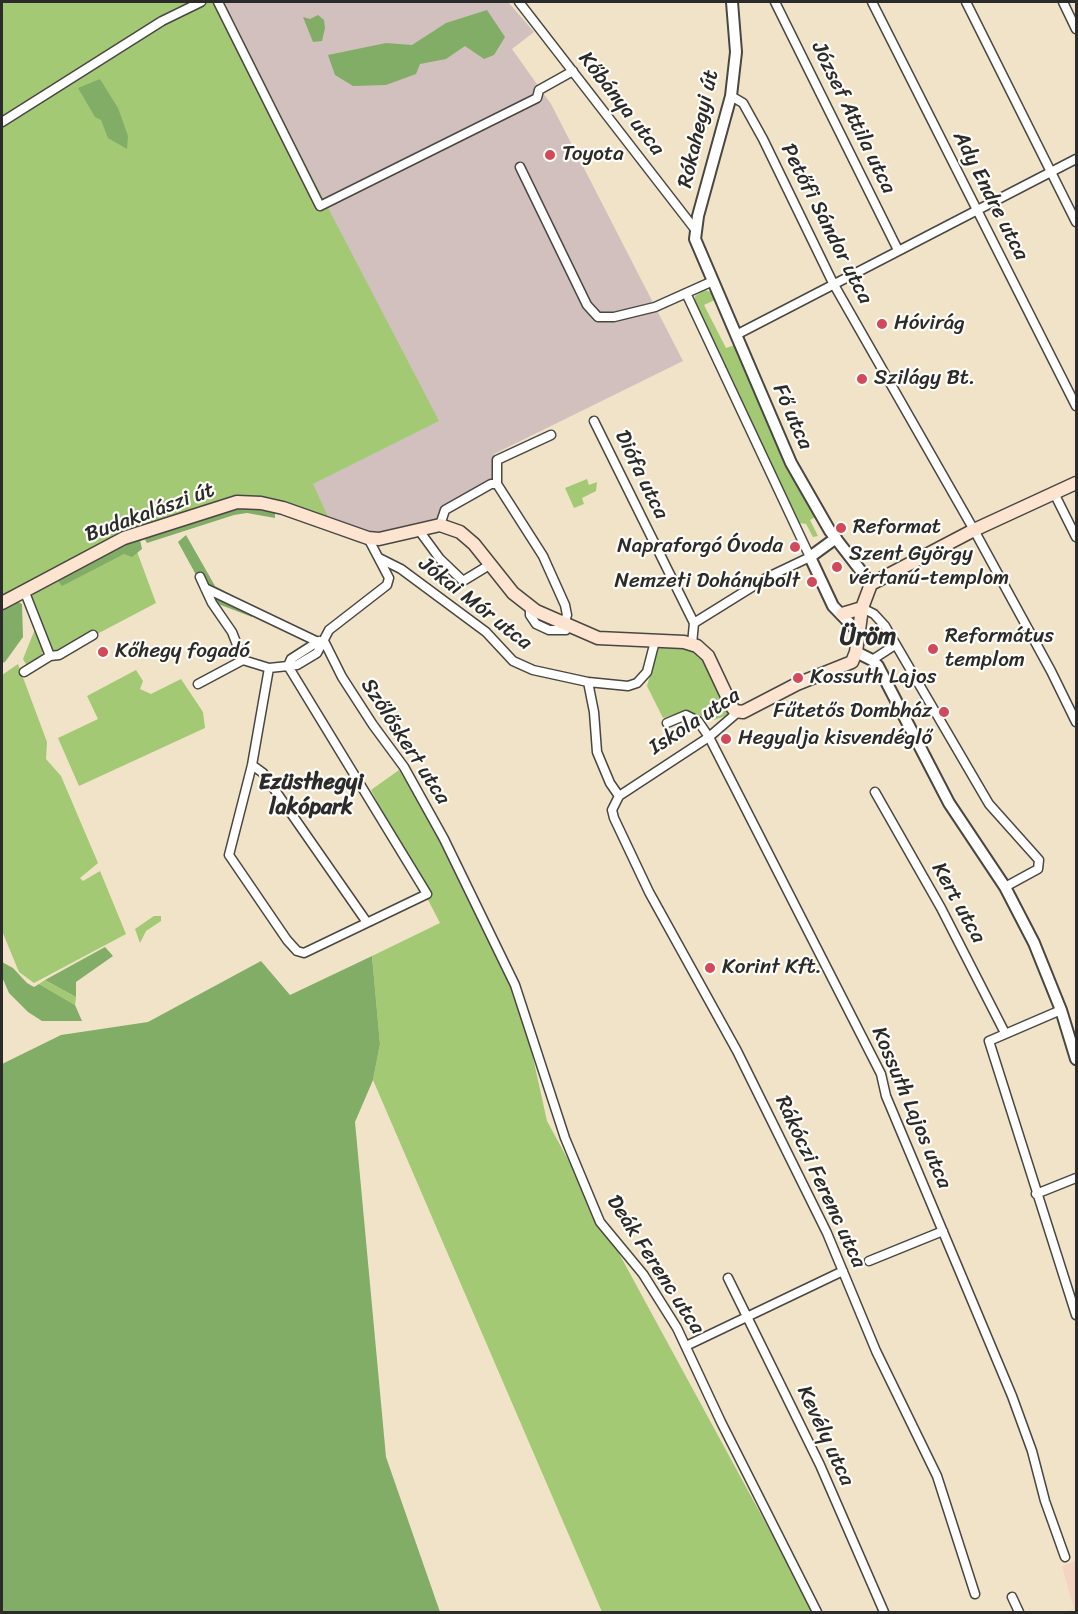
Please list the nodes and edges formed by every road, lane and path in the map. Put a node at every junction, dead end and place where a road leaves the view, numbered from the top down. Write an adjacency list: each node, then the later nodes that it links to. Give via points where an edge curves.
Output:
1 (201, 2): 12 (street, via 162,21)
2 (218, 2): 10 (street, via 320,206 537,98 539,90)
3 (519, 2): 10 (street, Kőbánya utca)
4 (732, 2): 11 (street, Rókahegyi út, via 736,52)
5 (776, 2): 19 (street, József Attila utca)
6 (872, 2): 16 (street, Ady Endre utca)
7 (966, 2): 15 (street)
8 (1063, 2): 9 (street)
9 (1077, 29)
10 (573, 71): 18 (street, Kőbánya utca)
11 (731, 96): 18 (street, Rókahegyi út); 21 (street, Petőfi Sándor utca, via 743,103 763,139)
12 (2, 122)
13 (1077, 159): 15 (street)
14 (520, 167): 22 (street, via 586,305 598,317 655,307)
15 (1051, 172): 16 (street); 17 (street)
16 (977, 210): 19 (street); 24 (street, Ady Endre utca)
17 (1077, 222)
18 (694, 228): 20 (street, Fő utca, via 698,250)
19 (898, 250): 21 (street)
20 (713, 281): 22 (street); 23 (street, Fő utca)
21 (833, 283): 23 (street); 32 (street, Petőfi Sándor utca)
22 (686, 293): 37 (street, Fő utca)
23 (736, 335): 35 (street, Fő utca, via 786,453)
24 (1077, 406)
25 (594, 421): 46 (street, Diófa utca)
26 (551, 435): 28 (street, via 496,460)
27 (1077, 483): 29 (main road)
28 (497, 484): 30 (street, via 445,510); 47 (street, via 543,556 565,605)
29 (1054, 493): 32 (main road); 33 (street)
30 (440, 525): 31 (main road, Budakalászi út); 38 (main road, via 460,532)
31 (418, 529): 34 (main road, Budakalászi út, via 380,539); 38 (street, via 463,581)
32 (974, 530): 40 (main road); 64 (street, Petőfi Sándor utca)
33 (1077, 537)
34 (368, 538): 36 (street); 42 (main road, Budakalászi út, via 283,508 237,502 124,538)
35 (836, 538): 37 (street); 40 (street, Fő utca)
36 (378, 557): 50 (street, via 389,578 387,585); 61 (street, Jókai Mór utca, via 401,569 486,632 513,661 533,670)
37 (810, 557): 45 (street, via 829,600); 46 (street, via 768,577)
38 (491, 564): 47 (main road, via 530,608)
39 (200, 577): 41 (street)
40 (871, 584): 44 (main road)
41 (205, 588): 50 (street); 56 (street, via 232,632)
42 (24, 590): 43 (main road, Budakalászi út); 55 (street)
43 (2, 603)
44 (862, 608): 45 (main road); 48 (main road); 53 (street, via 874,614)
45 (842, 614): 48 (street)
46 (694, 623): 52 (street)
47 (567, 625): 51 (main road, via 598,638)
48 (858, 632): 54 (main road)
49 (93, 634): 55 (street, via 59,655)
50 (320, 641): 58 (street, via 291,659); 70 (street, Szőlőskert utca, via 404,766)
51 (655, 641): 52 (main road); 61 (street, Jókai Mór utca, via 647,672 637,683 623,686)
52 (692, 644): 63 (main road, via 708,656)
53 (895, 645): 57 (street); 71 (street, via 989,804 1039,860 1038,869)
54 (856, 652): 57 (street); 63 (main road, Iskola utca, via 846,666)
55 (50, 656): 60 (street)
56 (243, 660): 59 (street); 62 (street)
57 (872, 660): 71 (street, via 949,803)
58 (288, 666): 59 (street); 72 (street, via 427,894)
59 (269, 668): 67 (street)
60 (24, 672)
61 (588, 682): 69 (street, via 597,752)
62 (198, 684)
63 (738, 712): 66 (street, Iskola utca)
64 (1077, 722)
65 (667, 723): 66 (street, Kossuth Lajos utca, via 686,716 698,721)
66 (709, 737): 69 (street, Iskola utca); 78 (street, Kossuth Lajos utca, via 881,1074 886,1096)
67 (252, 765): 72 (street, via 263,773); 72 (street, via 229,855 287,940 297,951 304,952)
68 (875, 792): 74 (street, Kert utca, via 941,908)
69 (619, 796): 80 (street, Rákóczi Ferenc utca, via 612,810 619,832 737,1051)
70 (456, 862): 84 (street, Deák Ferenc utca, via 515,985 565,1138 600,1222 643,1274)
71 (1005, 887): 73 (street)
72 (366, 921)
73 (1062, 1010): 74 (street); 75 (street)
74 (1005, 1033): 77 (street, via 989,1041)
75 (1077, 1059)
76 (1077, 1178): 77 (street)
77 (1036, 1194): 82 (street)
78 (943, 1231): 79 (street); 85 (street, Kossuth Lajos utca, via 1024,1429)
79 (869, 1261)
80 (843, 1271): 83 (street); 86 (street, Rákóczi Ferenc utca, via 937,1476)
81 (728, 1278): 83 (street, Kevély utca)
82 (1077, 1315)
83 (746, 1316): 84 (street); 89 (street, Kevély utca, via 820,1465)
84 (686, 1347): 88 (street, Deák Ferenc utca)
85 (1065, 1557)
86 (975, 1594)
87 (1012, 1598): 90 (street)
88 (817, 1612)
89 (884, 1612)
90 (1018, 1612)

